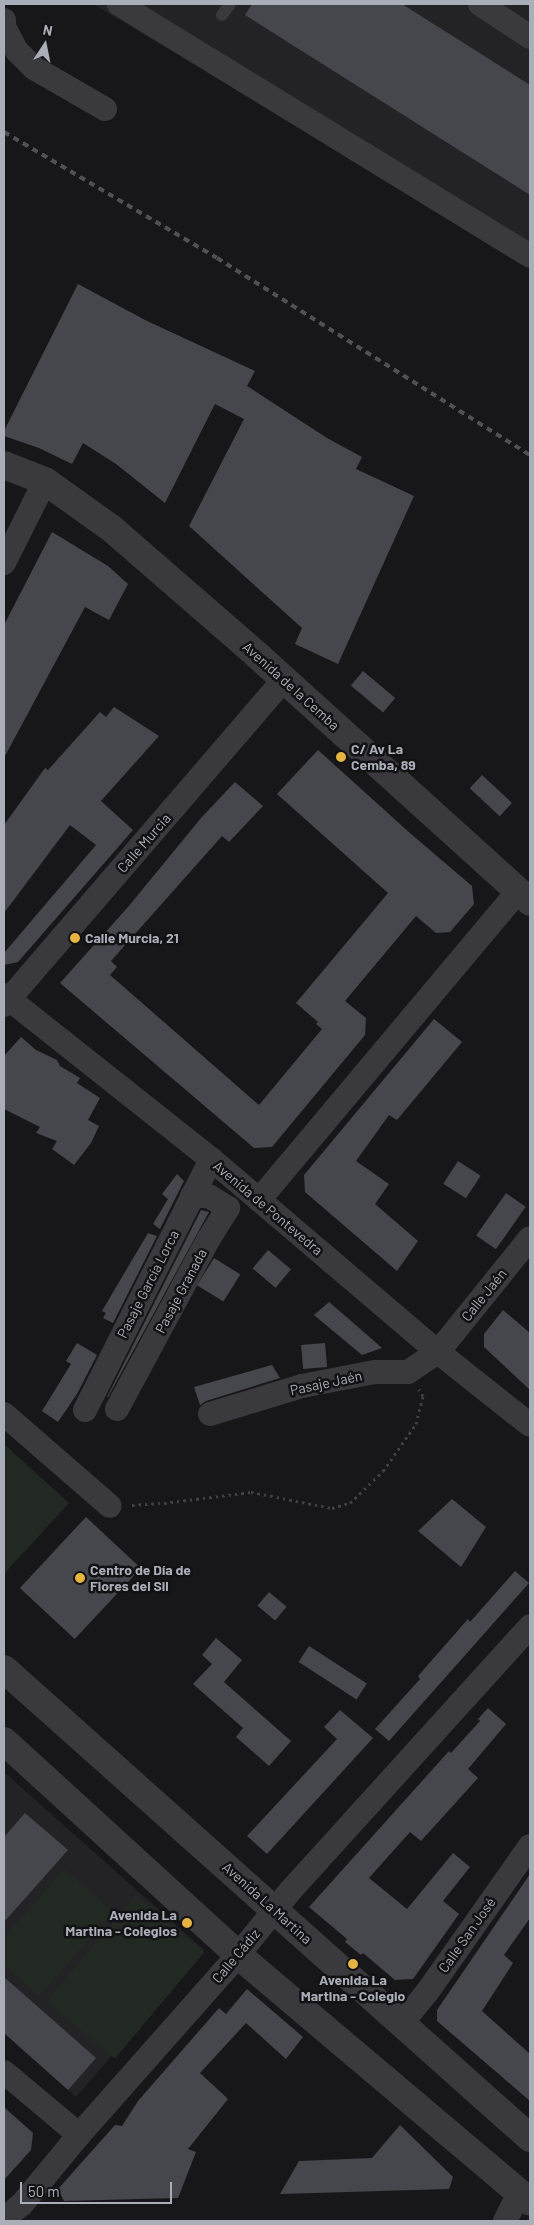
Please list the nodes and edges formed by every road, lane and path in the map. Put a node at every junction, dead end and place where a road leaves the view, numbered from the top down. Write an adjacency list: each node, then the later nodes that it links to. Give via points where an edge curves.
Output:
1 (119, 4): 8 (street)
2 (230, 4): 4 (lane)
3 (480, 4): 6 (street)
4 (222, 15)
5 (4, 20): 7 (street, via 4,28 17,51 34,68)
6 (528, 30)
7 (106, 108)
8 (530, 256)
9 (4, 465): 10 (street, Avenida de la Cemba)
10 (44, 481): 11 (street); 12 (street, Avenida de la Cemba, via 111,528)
11 (4, 563)
12 (284, 680): 13 (street, Avenida de la Cemba); 14 (street, Calle Murcia)
13 (524, 896): 17 (street)
14 (6, 999): 15 (street, Avenida de Pontevedra)
15 (210, 1159): 16 (street, Pasaje García Lorca); 17 (street, Avenida de Pontevedra)
16 (192, 1196): 21 (street, Pasaje Granada, via 209,1196 228,1208); 22 (street, Pasaje García Lorca)
17 (258, 1200): 19 (street, Avenida de Pontevedra)
18 (530, 1238): 19 (street, Calle Jaén)
19 (438, 1352): 20 (street); 25 (street, Avenida de Pontevedra)
20 (408, 1372): 24 (street, Pasaje Jaén, via 375,1372 302,1386); 26 (path, via 423,1396 416,1424 383,1471 350,1503 332,1508 251,1492 164,1504)
21 (117, 1409)
22 (85, 1410)
23 (4, 1414): 26 (street)
24 (210, 1414)
25 (530, 1425)
26 (110, 1506)
27 (530, 1626): 31 (street, Calle Cádiz)
28 (4, 1669): 31 (street, Avenida La Martina)
29 (4, 1742): 32 (street)
30 (530, 1846): 33 (street, Calle San José)
31 (275, 1910): 32 (street, Calle Cádiz); 33 (street, Avenida La Martina)
32 (238, 1955): 35 (street, Calle Cádiz); 37 (street)
33 (402, 2023): 36 (street, Avenida La Martina)
34 (4, 2072): 35 (street)
35 (79, 2135): 38 (street, Calle Cádiz, via 22,2204)
36 (530, 2138)
37 (521, 2194): 39 (street)
38 (4, 2219)
39 (506, 2221)

